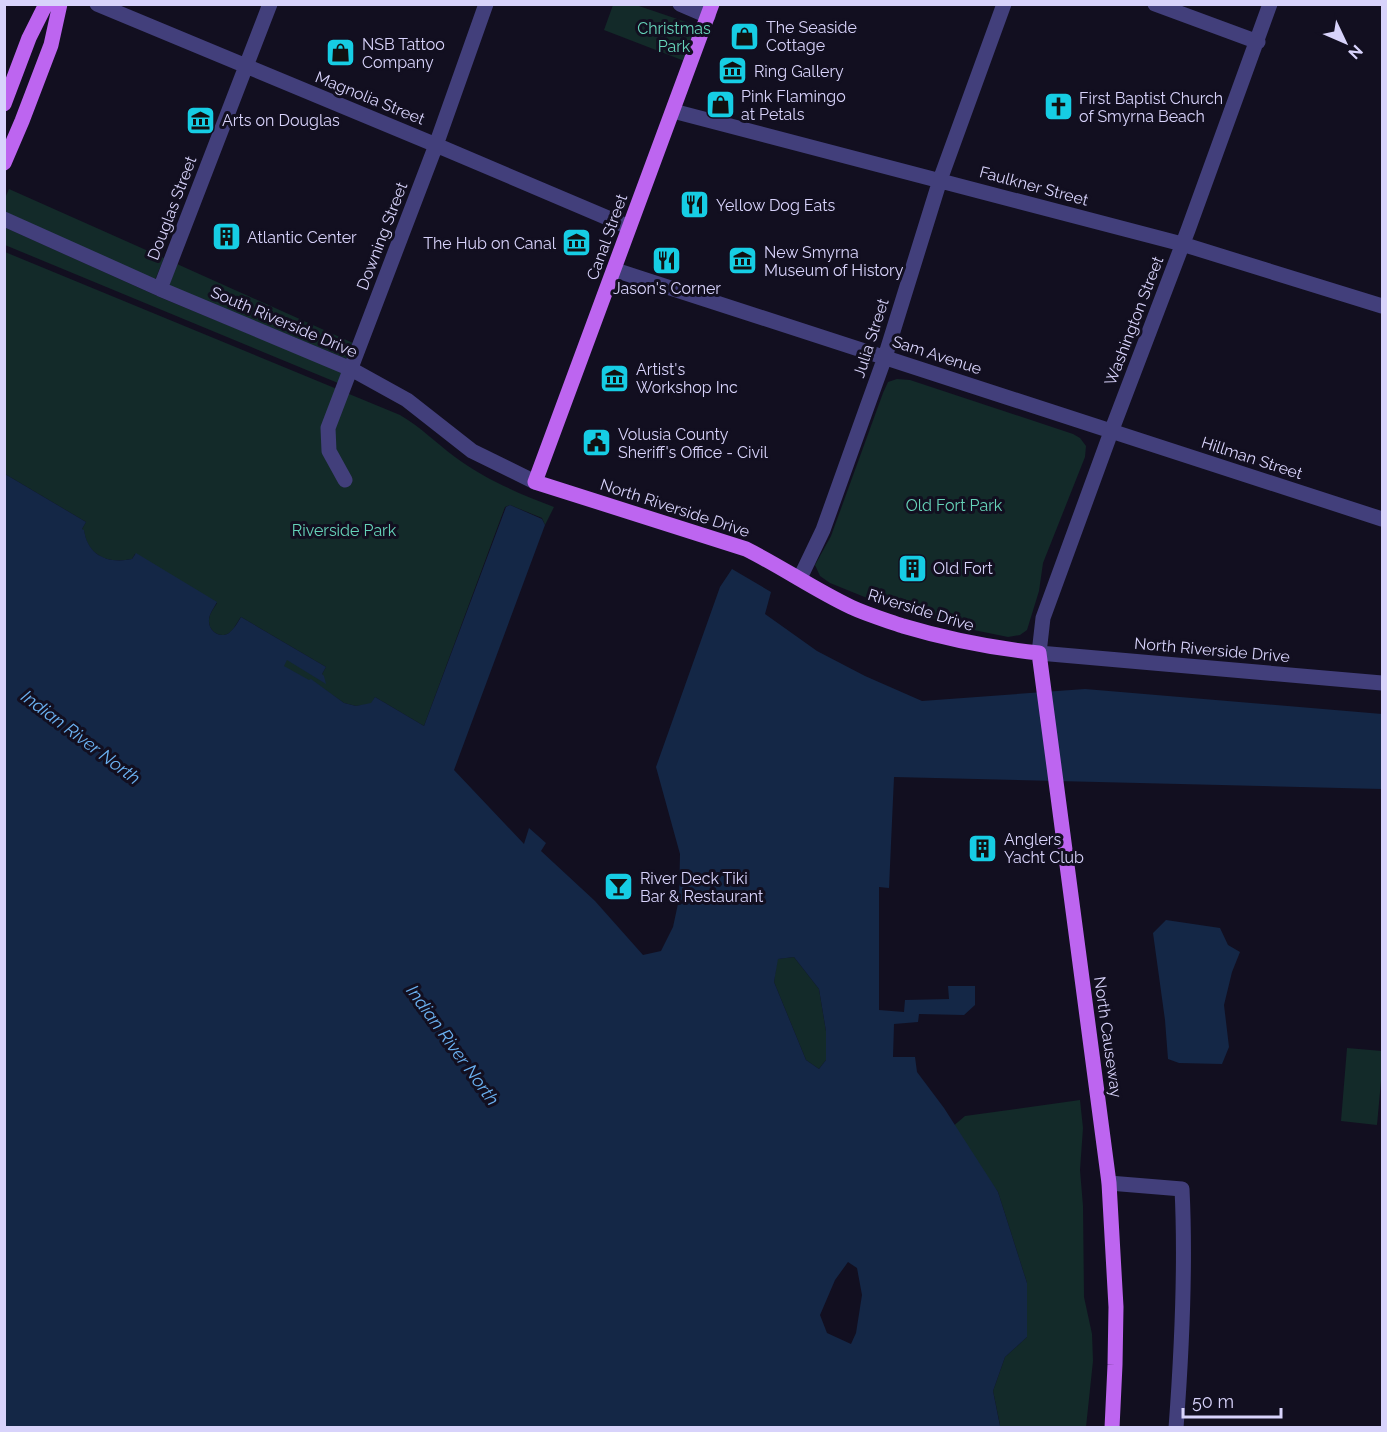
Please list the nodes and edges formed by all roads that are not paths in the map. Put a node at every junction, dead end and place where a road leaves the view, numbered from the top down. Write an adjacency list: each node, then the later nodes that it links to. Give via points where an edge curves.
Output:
1 (46, 4): 13 (main road)
2 (60, 4): 16 (main road, via 51,45)
3 (97, 4): 12 (street, Magnolia Street)
4 (270, 4): 12 (street, Douglas Street)
5 (486, 4): 15 (street, Downing Street)
6 (680, 4): 10 (street)
7 (1004, 4): 17 (street, Julia Street)
8 (1155, 4): 11 (street)
9 (1270, 4): 11 (street, Washington Street)
10 (710, 10): 14 (main road, Canal Street)
11 (1258, 42): 20 (street, Washington Street)
12 (246, 66): 15 (street, Magnolia Street); 22 (street, Douglas Street)
13 (4, 104)
14 (673, 111): 17 (street, Faulkner Street); 19 (main road, Canal Street)
15 (436, 145): 19 (street, Magnolia Street); 25 (street, Downing Street)
16 (4, 163)
17 (940, 180): 20 (street, Faulkner Street); 24 (street, Julia Street)
18 (4, 219): 22 (street, South Riverside Drive)
19 (629, 227): 21 (main road, Canal Street)
20 (1182, 244): 23 (street, Faulkner Street); 26 (street, Washington Street)
21 (615, 270): 24 (street, Sam Avenue); 28 (main road, Canal Street)
22 (160, 289): 25 (street, South Riverside Drive)
23 (1383, 306)
24 (885, 357): 26 (street, Sam Avenue); 30 (street, Julia Street, via 823,530)
25 (351, 369): 27 (street, Downing Street, via 328,428 329,451); 28 (street, South Riverside Drive, via 407,400 472,451)
26 (1111, 432): 29 (street, Hillman Street); 31 (street, Washington Street, via 1043,618)
27 (345, 480)
28 (535, 482): 30 (main road, North Riverside Drive, via 746,549)
29 (1383, 519)
30 (800, 578): 31 (main road, Riverside Drive, via 883,620 975,645)
31 (1039, 653): 32 (street, North Riverside Drive); 33 (main road, North Causeway)
32 (1383, 683)
33 (1109, 1183): 34 (main road, North Causeway, via 1116,1307); 35 (street, via 1182,1189 1182,1348)
34 (1112, 1428)
35 (1176, 1428)

